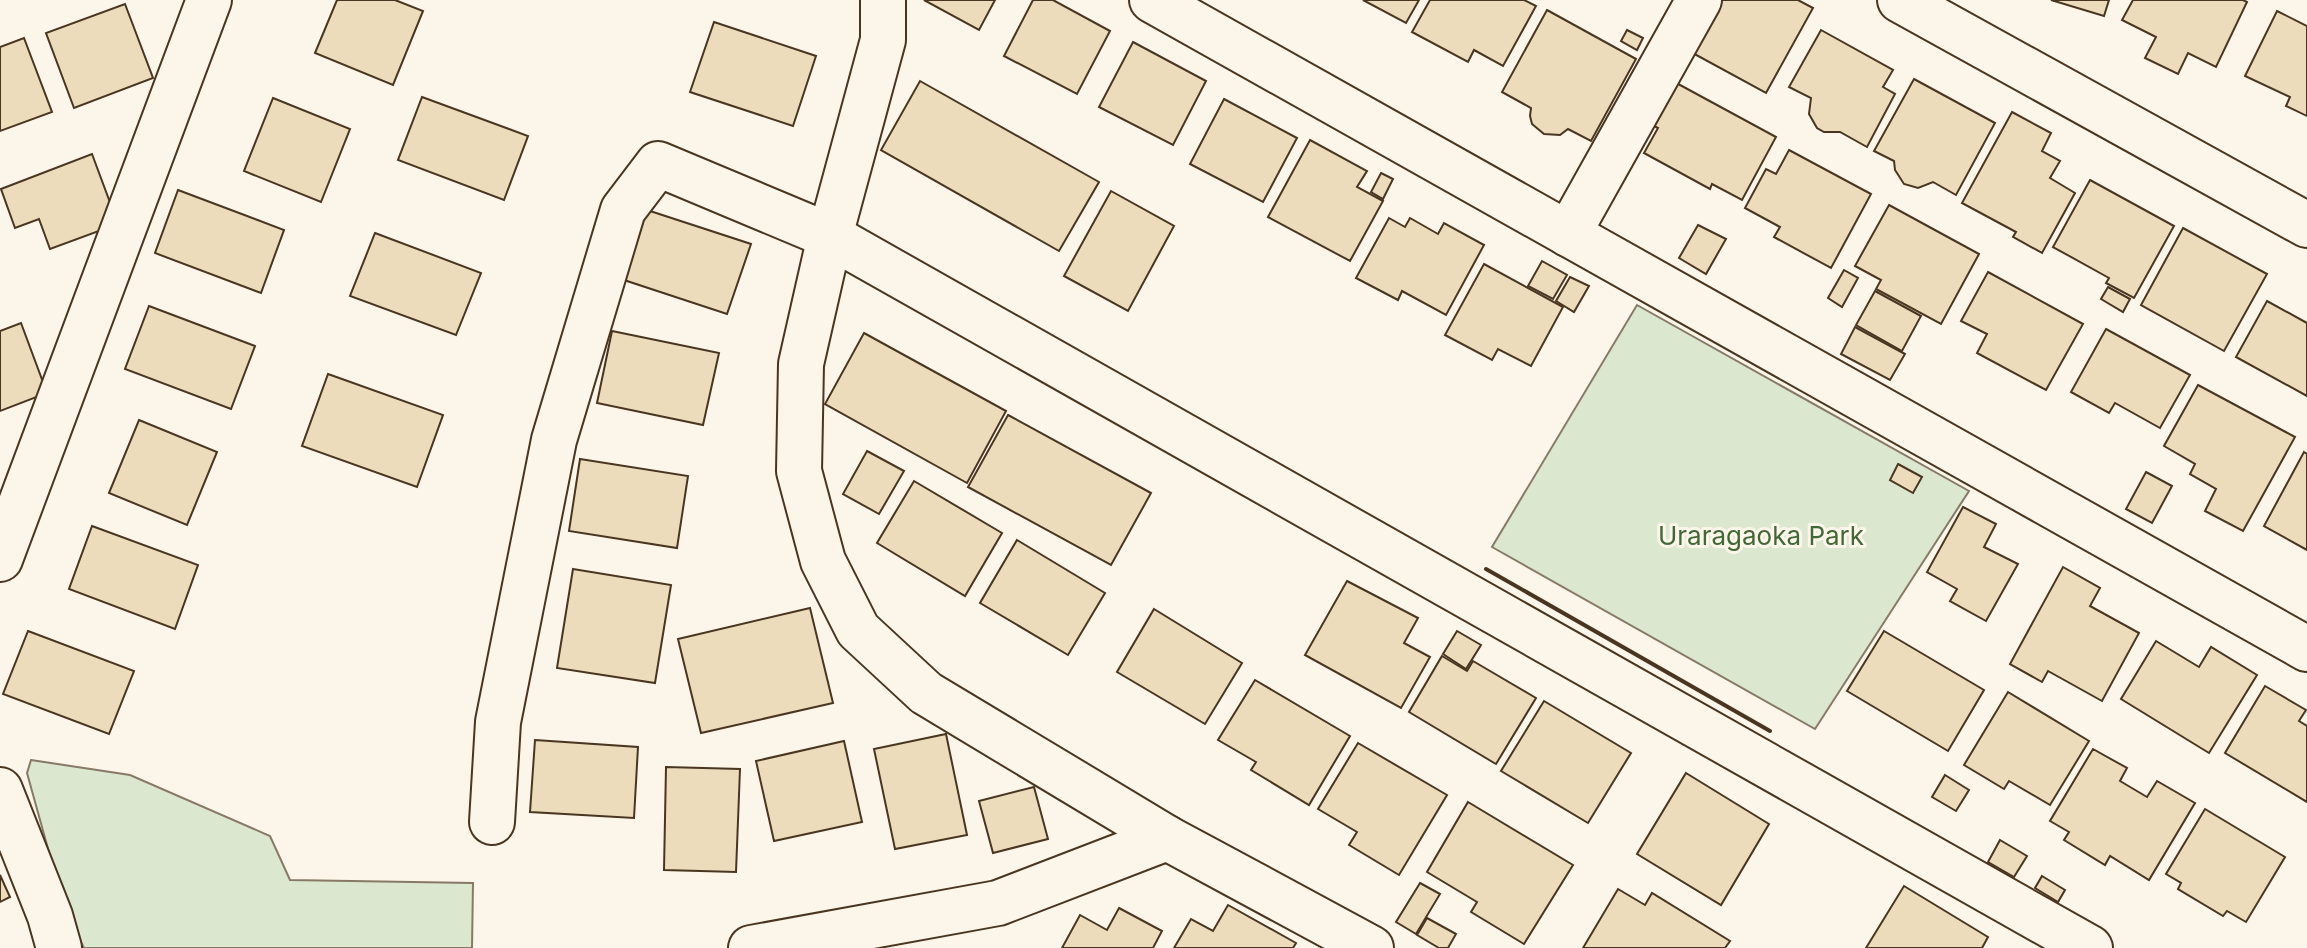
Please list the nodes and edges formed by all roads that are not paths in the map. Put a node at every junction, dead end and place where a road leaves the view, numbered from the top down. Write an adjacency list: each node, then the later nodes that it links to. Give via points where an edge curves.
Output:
1 (209, 0): 10 (street)
2 (883, 0): 9 (street, via 883,40)
3 (1152, 0): 8 (street)
4 (1699, 0): 8 (street)
5 (1900, 0): 6 (street)
6 (1960, 16): 7 (street)
7 (2307, 225)
8 (1568, 234): 11 (street)
9 (830, 236): 13 (street, via 658,164 623,210 554,440 498,722); 14 (street, via 801,364 799,471 823,561 858,630 926,693); 18 (street)
10 (0, 559)
11 (2307, 649)
12 (0, 790): 15 (street)
13 (492, 822)
14 (1167, 838): 16 (street, via 998,903); 17 (street)
15 (59, 948)
16 (751, 948)
17 (1371, 948)
18 (2090, 948)

